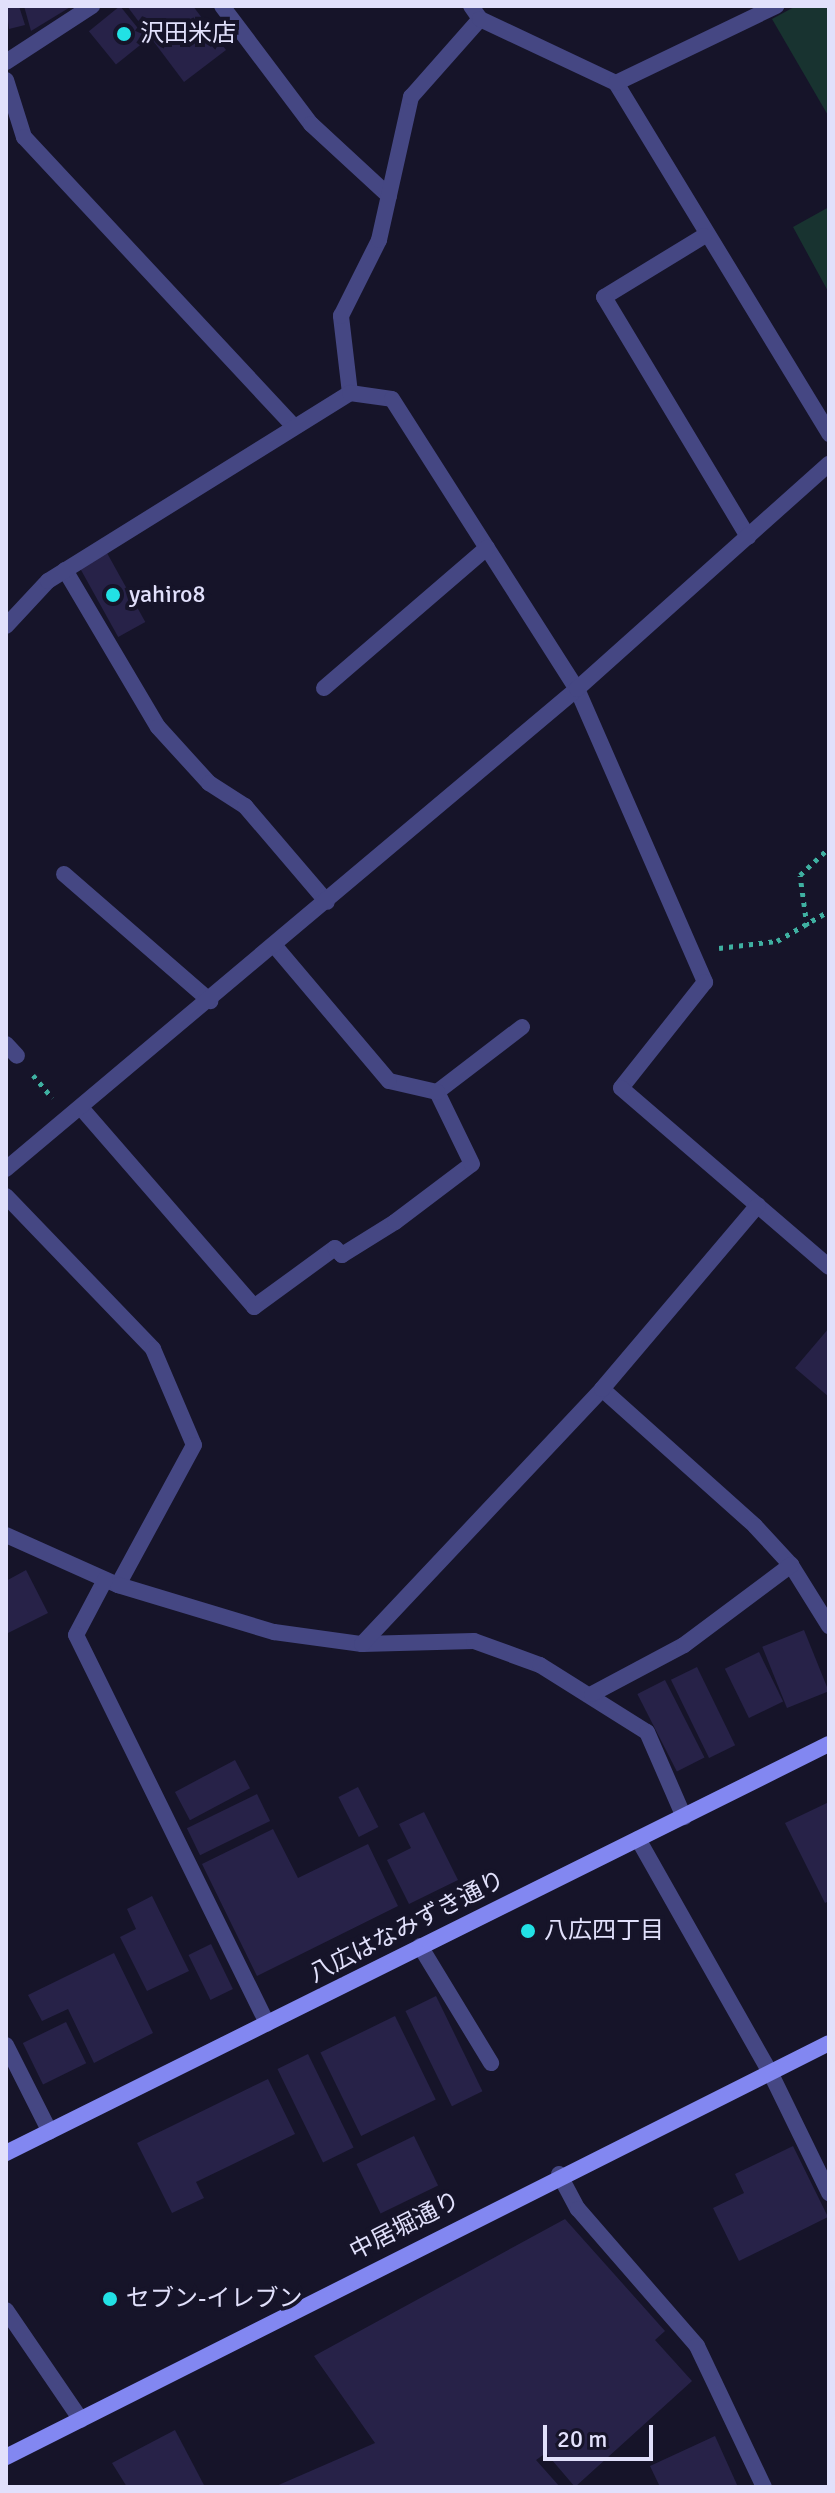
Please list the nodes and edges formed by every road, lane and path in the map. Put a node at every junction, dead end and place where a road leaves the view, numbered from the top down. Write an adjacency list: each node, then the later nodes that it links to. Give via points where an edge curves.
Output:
1 (92, 6): 5 (street)
2 (222, 6): 8 (street, via 311,124)
3 (776, 6): 7 (street)
4 (475, 10): 7 (street); 8 (street, via 411,97)
5 (6, 62)
6 (6, 80): 11 (street, via 24,137)
7 (616, 83): 9 (street)
8 (389, 196): 10 (street, via 379,240 341,316)
9 (704, 236): 12 (street); 14 (street, via 604,297)
10 (350, 393): 11 (street); 15 (street, via 392,399)
11 (294, 427): 16 (street)
12 (829, 434)
13 (829, 464): 14 (street)
14 (748, 537): 19 (street)
15 (487, 548): 18 (street); 19 (street)
16 (65, 570): 17 (street); 22 (street, via 158,727 209,783 245,806)
17 (6, 626)
18 (324, 688)
19 (577, 689): 22 (street); 34 (street, via 705,982 621,1088)
20 (829, 848): 24 (path, via 800,875)
21 (64, 874): 27 (street)
22 (327, 902): 25 (street)
23 (829, 911): 24 (path)
24 (807, 926): 26 (path, via 777,941)
25 (275, 946): 27 (street); 30 (street, via 389,1081)
26 (717, 949)
27 (210, 1001): 31 (street)
28 (522, 1027): 30 (street)
29 (11, 1050): 31 (path)
30 (437, 1092): 31 (street, via 472,1164 395,1222 342,1255 335,1248 254,1307)
31 (76, 1114): 32 (street)
32 (6, 1169)
33 (6, 1196): 39 (street, via 153,1349 194,1445)
34 (758, 1205): 35 (street); 36 (street)
35 (829, 1267)
36 (602, 1389): 38 (street); 41 (street)
37 (6, 1535): 39 (street)
38 (791, 1565): 40 (street); 42 (street, via 721,1622)
39 (111, 1582): 41 (street, via 274,1632); 47 (street, via 76,1635)
40 (829, 1626)
41 (362, 1644): 42 (street, via 474,1641)
42 (592, 1694): 44 (street, via 647,1732)
43 (829, 1744): 44 (street, 八広はなみずき通り)
44 (684, 1817): 45 (street, 八広はなみずき通り)
45 (638, 1839): 46 (street, 八広はなみずき通り); 51 (street)
46 (420, 1946): 47 (street, 八広はなみずき通り); 50 (street)
47 (267, 2024): 52 (street, 八広はなみずき通り)
48 (829, 2043): 51 (street, 中居堀通り)
49 (6, 2045): 52 (street)
50 (491, 2063)
51 (770, 2072): 54 (street, 中居堀通り); 55 (street)
52 (50, 2132): 53 (street, 八広はなみずき通り)
53 (6, 2153)
54 (559, 2174): 57 (street, 中居堀通り); 59 (street, via 578,2209 697,2346)
55 (829, 2193)
56 (6, 2310): 57 (street)
57 (81, 2420): 58 (street, 中居堀通り)
58 (6, 2457)
59 (764, 2487)

